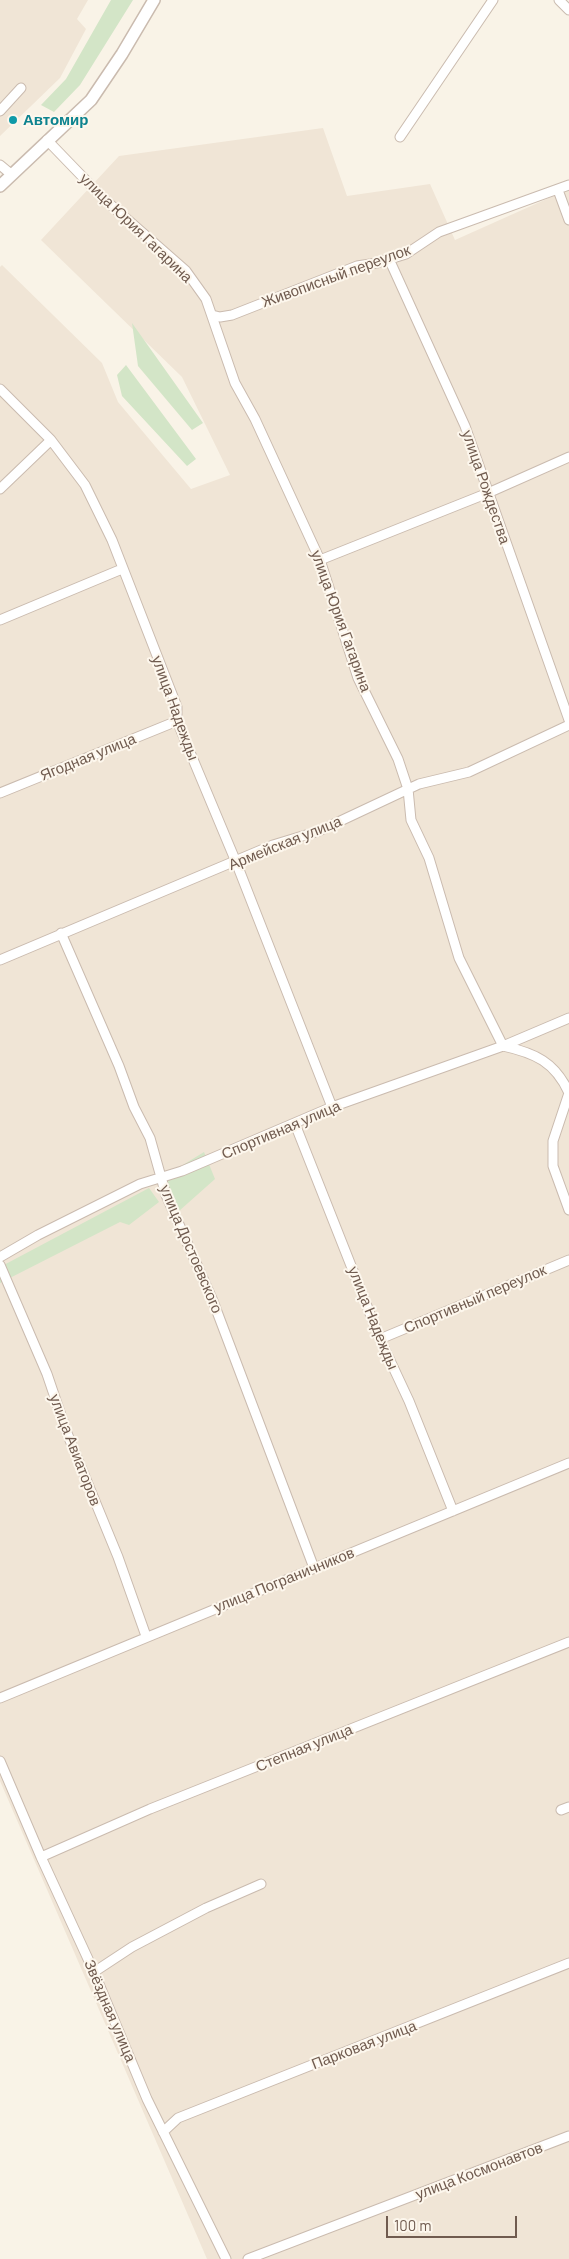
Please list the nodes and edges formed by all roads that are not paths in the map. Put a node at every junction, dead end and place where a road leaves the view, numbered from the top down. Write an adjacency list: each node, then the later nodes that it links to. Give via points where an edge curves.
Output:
1 (154, 0): 8 (street, via 91,100)
2 (493, 0): 7 (street)
3 (559, 0): 4 (street)
4 (569, 10)
5 (21, 88): 6 (street)
6 (0, 111)
7 (400, 137)
8 (47, 140): 10 (street); 16 (street, улица Юрия Гагарина, via 104,199 186,271 206,299)
9 (0, 165): 10 (street)
10 (12, 175): 12 (street)
11 (569, 185): 13 (street, Живописный переулок)
12 (0, 186)
13 (558, 190): 14 (street); 15 (street, Живописный переулок, via 439,232 406,254)
14 (569, 220)
15 (389, 259): 16 (street, Живописный переулок, via 357,266 232,315); 21 (street, улица Рождества, via 465,426)
16 (212, 315): 22 (street, улица Юрия Гагарина, via 235,383 259,427)
17 (0, 389): 18 (street, улица Надежды)
18 (51, 440): 20 (street); 23 (street, улица Надежды, via 85,485 112,540)
19 (569, 457): 21 (street)
20 (0, 489)
21 (488, 493): 22 (street); 25 (street, улица Рождества)
22 (320, 560): 28 (street, улица Юрия Гагарина, via 358,678 398,760)
23 (122, 569): 24 (street); 26 (street, улица Надежды, via 177,707)
24 (0, 620)
25 (569, 720)
26 (177, 721): 29 (street, Ягодная улица); 30 (street, улица Надежды)
27 (569, 725): 28 (street, Армейская улица, via 469,772)
28 (408, 789): 30 (street, Армейская улица, via 319,830 273,845); 34 (street, улица Юрия Гагарина, via 411,820 429,858 459,958)
29 (0, 793)
30 (236, 862): 31 (street, Армейская улица); 36 (street, улица Надежды)
31 (61, 933): 32 (street, Армейская улица); 38 (street, улица Достоевского, via 150,1138)
32 (0, 960)
33 (569, 1018): 34 (street, Спортивная улица)
34 (503, 1046): 35 (street, via 545,1061 562,1078); 36 (street, Спортивная улица)
35 (569, 1094): 39 (street, via 553,1141 553,1166)
36 (332, 1107): 37 (street, Спортивная улица)
37 (295, 1124): 38 (street, Спортивная улица, via 182,1172); 43 (street, улица Надежды)
38 (160, 1176): 40 (street, Спортивная улица); 46 (street, улица Достоевского, via 213,1301)
39 (569, 1210)
40 (0, 1257)
41 (569, 1260): 43 (street, Спортивный переулок)
42 (0, 1265): 47 (street, улица Авиаторов, via 47,1374)
43 (380, 1339): 45 (street, улица Надежды)
44 (569, 1464): 45 (street, улица Пограничников)
45 (453, 1511): 46 (street, улица Пограничников)
46 (314, 1568): 47 (street, улица Пограничников)
47 (146, 1636): 49 (street, улица Пограничников)
48 (569, 1642): 51 (street, Степная улица, via 150,1809)
49 (0, 1698)
50 (0, 1761): 51 (street, Звёздная улица)
51 (41, 1857): 54 (street, Звёздная улица)
52 (261, 1884): 54 (street, via 206,1908 132,1947)
53 (569, 1964): 55 (street, Парковая улица, via 178,2118)
54 (94, 1972): 55 (street, Звёздная улица)
55 (162, 2132): 57 (street, Звёздная улица)
56 (569, 2136): 58 (street, улица Космонавтов)
57 (226, 2259)
58 (248, 2259)

